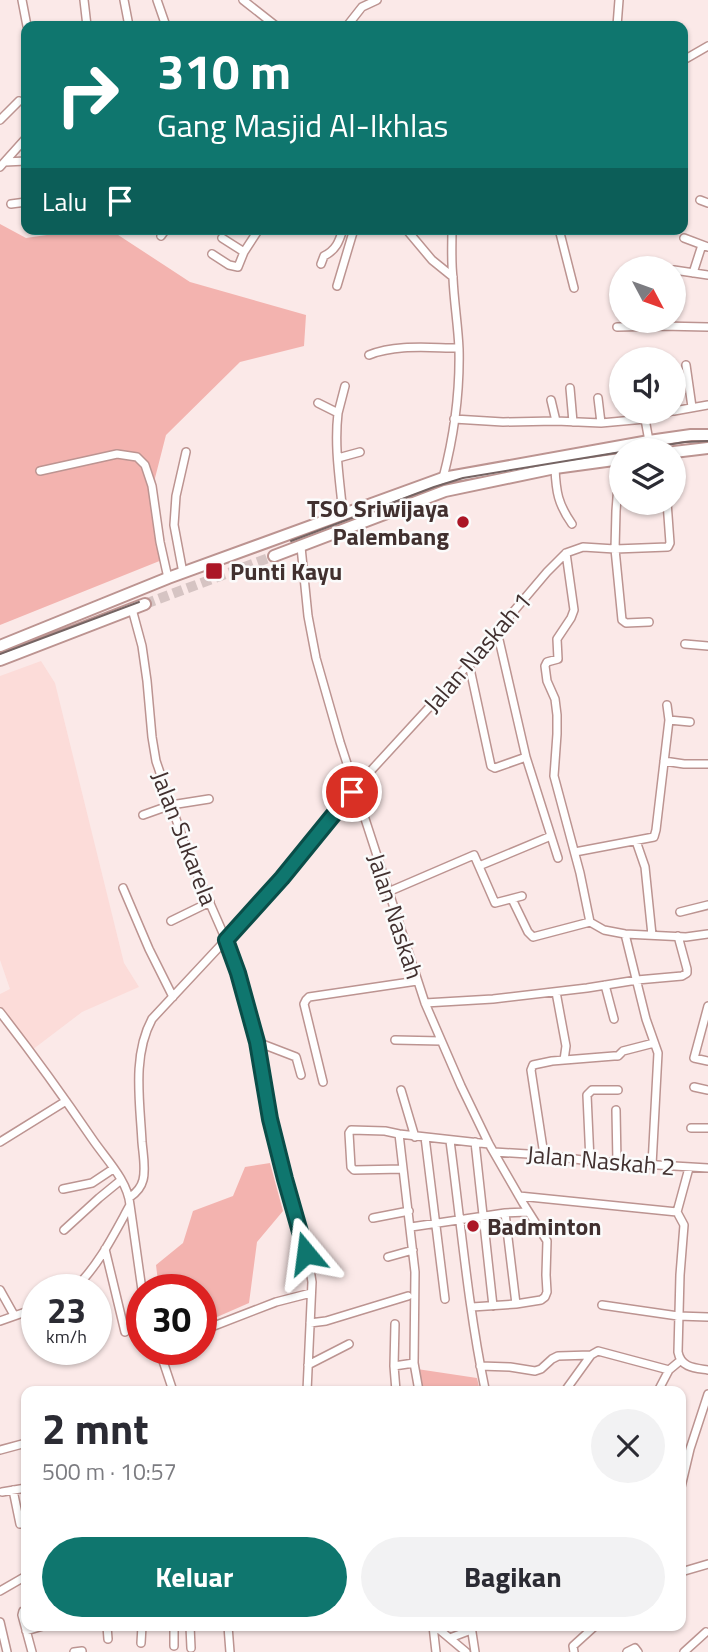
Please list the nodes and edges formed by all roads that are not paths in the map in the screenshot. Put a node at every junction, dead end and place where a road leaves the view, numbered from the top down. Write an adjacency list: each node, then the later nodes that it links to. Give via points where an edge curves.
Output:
1 (22, 0): 8 (street)
2 (84, 0): 9 (street)
3 (124, 0): 10 (street)
4 (157, 0): 11 (street)
5 (243, 0): 12 (street)
6 (377, 0): 13 (street, via 362,7)
7 (619, 0): 14 (street)
8 (26, 21)
9 (86, 21)
10 (128, 21)
11 (164, 21)
12 (270, 21)
13 (350, 21)
14 (617, 21)
15 (708, 46): 16 (street)
16 (688, 58)
17 (19, 101): 18 (street)
18 (0, 120)
19 (21, 144): 21 (street)
20 (21, 162): 21 (street)
21 (3, 164)
22 (21, 203): 23 (street)
23 (11, 204)
24 (255, 235): 33 (street)
25 (341, 235): 35 (street)
26 (352, 235): 40 (street)
27 (411, 235): 39 (street)
28 (452, 235): 39 (street)
29 (561, 235): 41 (street)
30 (684, 238): 32 (street)
31 (222, 239): 33 (street)
32 (705, 246): 37 (street)
33 (244, 251): 34 (street, via 237,268)
34 (212, 254)
35 (321, 264)
36 (686, 272): 37 (street)
37 (693, 273): 38 (street)
38 (708, 275)
39 (453, 277): 44 (street)
40 (337, 286)
41 (574, 288)
42 (686, 327): 43 (street)
43 (708, 327)
44 (459, 348): 45 (street, via 396,348); 56 (street)
45 (369, 355)
46 (686, 365): 53 (street)
47 (345, 386): 55 (street)
48 (570, 388): 58 (street)
49 (598, 398): 60 (street)
50 (551, 400): 57 (street)
51 (318, 403): 55 (street)
52 (708, 405): 53 (street)
53 (692, 407): 54 (street)
54 (686, 408)
55 (338, 413): 67 (street)
56 (454, 419): 57 (street); 72 (street)
57 (556, 421): 58 (street)
58 (573, 422): 60 (street)
59 (609, 422): 60 (street)
60 (601, 423)
61 (708, 435): 62 (highway)
62 (673, 438)
63 (708, 448): 65 (highway)
64 (609, 449): 72 (highway)
65 (686, 451)
66 (360, 452): 67 (street)
67 (338, 458): 73 (street)
68 (184, 459): 81 (street, via 174,524)
69 (609, 461): 70 (highway)
70 (555, 468): 76 (street, via 561,506); 77 (highway, via 445,491)
71 (40, 471): 82 (street, via 117,454 138,457 152,486)
72 (443, 478): 73 (highway)
73 (343, 515): 81 (highway)
74 (616, 515): 78 (street)
75 (668, 515): 78 (street, via 670,546)
76 (572, 524)
77 (301, 547): 80 (highway); 98 (street, Jalan Naskah, via 316,658)
78 (615, 549): 79 (street, via 583,547); 85 (street, via 622,621)
79 (566, 554): 86 (street, Jalan Naskah 1); 104 (street, via 574,610 557,639 558,659 545,666 555,699 554,776)
80 (274, 556)
81 (183, 573): 82 (highway)
82 (168, 578): 88 (highway)
83 (145, 604): 84 (highway)
84 (132, 609): 90 (highway); 100 (street, Jalan Sukarela, via 142,646 156,761)
85 (649, 622)
86 (498, 631): 91 (street, Jalan Naskah 1); 95 (street)
87 (685, 644): 89 (street)
88 (0, 646)
89 (708, 646)
90 (0, 660)
91 (469, 664): 95 (street, via 491,766); 98 (street, Jalan Naskah 1)
92 (667, 705): 93 (street)
93 (669, 720): 94 (street); 96 (street)
94 (690, 722)
95 (526, 757): 102 (street)
96 (664, 761): 97 (street); 103 (street, via 654,835)
97 (708, 764)
98 (355, 788): 108 (street, Jalan Naskah); 120 (street, Jalan Naskah 1)
99 (209, 799): 100 (street)
100 (171, 806): 101 (street); 111 (street, Jalan Sukarela)
101 (143, 815)
102 (551, 836): 105 (street); 106 (street)
103 (636, 841): 104 (street); 118 (street, via 645,867)
104 (575, 852): 115 (street)
105 (558, 858)
106 (479, 866): 108 (street, via 473,856); 110 (street, via 494,902)
107 (123, 888): 125 (street)
108 (388, 892): 122 (street, Jalan Naskah)
109 (522, 896): 110 (street)
110 (512, 899): 115 (street, via 533,937)
111 (209, 902): 114 (street); 120 (street, Jalan Sukarela)
112 (708, 905): 113 (street)
113 (680, 912)
114 (172, 921)
115 (590, 922): 116 (street)
116 (625, 934): 118 (street); 121 (street)
117 (708, 934): 119 (street)
118 (652, 935): 119 (street)
119 (678, 936): 121 (street, via 685,975)
120 (226, 940): 125 (street, Jalan Naskah 1); 134 (street, Jalan Sukarela)
121 (637, 980): 123 (street); 135 (street)
122 (417, 981): 126 (street, Jalan Naskah); 139 (street, via 306,1000)
123 (605, 985): 124 (street); 129 (street)
124 (556, 992): 126 (street); 136 (street, via 566,1046)
125 (173, 997): 167 (street, Jalan Naskah 1, via 152,1019 142,1043 144,1175)
126 (425, 1003): 133 (street, Jalan Naskah)
127 (708, 1006): 131 (street)
128 (0, 1012): 130 (street)
129 (614, 1019)
130 (3, 1021): 144 (street)
131 (706, 1026): 137 (street, via 694,1058)
132 (395, 1040): 133 (street)
133 (442, 1041): 154 (street, Jalan Naskah)
134 (257, 1042): 138 (street, via 296,1057); 184 (street, Jalan Sukarela)
135 (654, 1043): 136 (street, via 618,1056); 159 (street, via 658,1057)
136 (564, 1060): 156 (street, via 531,1067)
137 (708, 1061)
138 (302, 1075)
139 (323, 1082)
140 (694, 1087): 143 (street)
141 (401, 1090): 149 (street)
142 (618, 1090): 157 (street, via 592,1090 587,1095)
143 (708, 1090)
144 (66, 1101): 152 (street); 162 (street)
145 (616, 1110): 158 (street)
146 (691, 1128): 147 (street)
147 (708, 1128)
148 (399, 1134): 149 (street); 163 (street); 163 (street, via 351,1130 351,1167)
149 (415, 1137): 150 (street)
150 (425, 1137): 151 (street); 175 (street)
151 (450, 1141): 153 (street); 174 (street)
152 (0, 1142)
153 (475, 1142): 154 (street); 172 (street)
154 (489, 1144): 155 (street, Jalan Naskah)
155 (494, 1152): 156 (street, Jalan Naskah 2); 166 (street, Jalan Naskah)
156 (544, 1155): 157 (street, Jalan Naskah 2)
157 (590, 1161): 158 (street, Jalan Naskah 2)
158 (617, 1163): 159 (street, Jalan Naskah 2)
159 (652, 1165): 160 (street, Jalan Naskah 2)
160 (689, 1168): 161 (street, Jalan Naskah 2); 170 (street)
161 (708, 1168)
162 (113, 1169): 164 (street); 165 (street, via 92,1183)
163 (403, 1169): 168 (street)
164 (121, 1180): 167 (street); 177 (street)
165 (63, 1189)
166 (519, 1196): 169 (street, Jalan Naskah); 170 (street)
167 (130, 1201): 178 (street, Jalan Naskah 1); 182 (street)
168 (409, 1210): 173 (street); 176 (street)
169 (528, 1212): 171 (street); 187 (street, Jalan Naskah, via 547,1241 547,1292 541,1300)
170 (677, 1212): 193 (street, via 684,1225)
171 (505, 1213): 172 (street); 187 (street)
172 (484, 1216): 174 (street); 189 (street)
173 (373, 1218)
174 (461, 1219): 175 (street); 190 (street)
175 (436, 1223): 176 (street); 186 (street)
176 (411, 1227): 179 (street)
177 (64, 1230)
178 (105, 1249): 181 (street, Jalan Naskah 1); 199 (street)
179 (413, 1250): 180 (street); 203 (street)
180 (388, 1257)
181 (87, 1274)
182 (140, 1274)
183 (0, 1290): 192 (street)
184 (311, 1293): 196 (street, Jalan Sukarela); 198 (street, via 276,1301)
185 (408, 1296): 196 (street)
186 (445, 1298)
187 (516, 1304): 189 (street, Jalan Naskah)
188 (602, 1305): 193 (street)
189 (494, 1306): 190 (street, Jalan Naskah)
190 (472, 1307): 207 (street)
191 (21, 1313): 192 (street)
192 (14, 1315): 195 (street)
193 (678, 1316): 194 (street); 202 (street)
194 (708, 1317)
195 (0, 1321)
196 (310, 1323): 205 (street, Jalan Sukarela)
197 (396, 1324): 206 (street)
198 (217, 1325)
199 (125, 1332)
200 (349, 1343): 205 (street)
201 (591, 1354): 207 (street, via 555,1357 535,1371); 208 (street, via 602,1351); 215 (street)
202 (681, 1360): 208 (street); 209 (street, via 692,1368)
203 (414, 1363): 206 (street); 213 (street)
204 (164, 1365): 210 (street)
205 (309, 1365): 211 (street, Jalan Sukarela)
206 (394, 1366): 212 (street)
207 (480, 1366): 214 (street)
208 (669, 1370): 216 (street)
209 (708, 1370)
210 (171, 1386)
211 (307, 1386)
212 (396, 1386)
213 (418, 1386)
214 (486, 1386)
215 (569, 1386)
216 (661, 1386)
217 (708, 1397): 220 (street)
218 (21, 1444): 219 (street)
219 (0, 1450)
220 (686, 1456)
221 (21, 1489): 222 (street)
222 (13, 1490): 223 (street); 224 (street)
223 (2, 1492)
224 (20, 1524)
225 (708, 1564): 226 (street)
226 (686, 1571)
227 (21, 1579): 228 (street)
228 (0, 1591)
229 (0, 1622): 247 (street)
230 (26, 1631): 248 (street)
231 (107, 1631): 243 (street)
232 (142, 1631): 244 (street)
233 (174, 1631): 245 (street)
234 (190, 1631): 246 (street)
235 (228, 1631): 249 (street)
236 (434, 1631): 250 (street)
237 (441, 1631): 242 (street)
238 (465, 1631): 242 (street)
239 (472, 1631): 252 (street)
240 (589, 1631): 253 (street, via 573,1646)
241 (706, 1632): 256 (street)
242 (450, 1638): 251 (street)
243 (108, 1639)
244 (141, 1643)
245 (174, 1646)
246 (191, 1648)
247 (7, 1652)
248 (32, 1652)
249 (230, 1652)
250 (436, 1652)
251 (466, 1652)
252 (475, 1652)
253 (574, 1652)
254 (627, 1652): 255 (street, via 634,1648)
255 (638, 1652)
256 (685, 1652)

